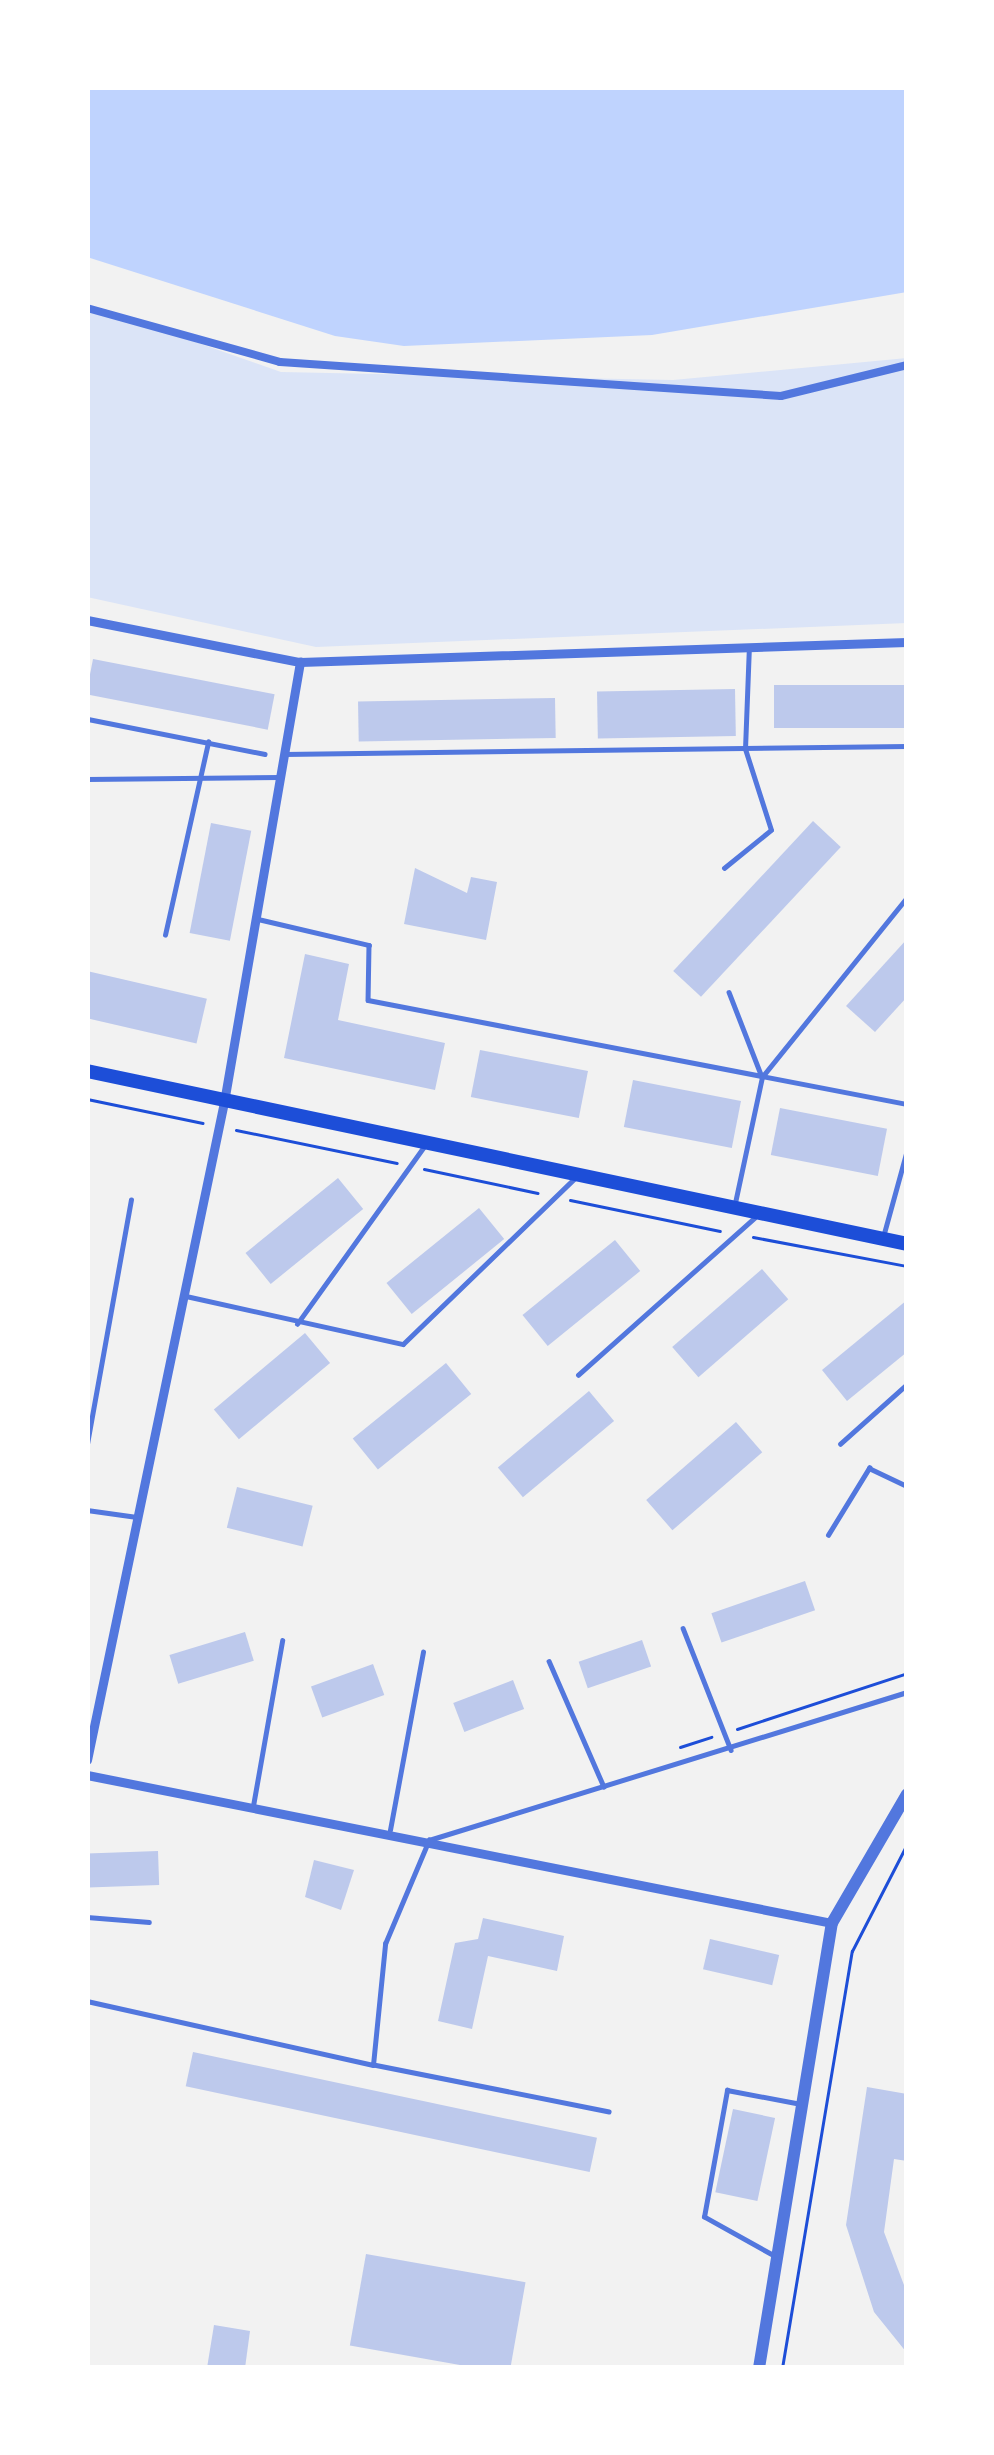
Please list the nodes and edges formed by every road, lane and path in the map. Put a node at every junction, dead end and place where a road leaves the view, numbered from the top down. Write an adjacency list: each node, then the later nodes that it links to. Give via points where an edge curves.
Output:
1 (87, 308): 2 (street, via 304,364 782,396)
2 (907, 365)
3 (87, 620): 6 (street)
4 (907, 642): 5 (street)
5 (749, 647): 6 (street); 10 (lane)
6 (300, 662): 12 (street)
7 (88, 719): 8 (lane)
8 (208, 742): 11 (lane); 15 (lane)
9 (907, 746): 10 (lane)
10 (746, 749): 12 (lane); 16 (lane, via 771,830)
11 (265, 754)
12 (284, 754): 13 (street)
13 (281, 776): 15 (lane); 18 (street)
14 (87, 779): 15 (lane)
15 (203, 783): 19 (lane)
16 (724, 868)
17 (907, 897): 22 (lane)
18 (258, 919): 22 (lane, via 369,945 368,1000); 24 (street)
19 (165, 934)
20 (729, 992): 22 (lane)
21 (87, 1071): 24 (main road)
22 (762, 1077): 25 (lane); 33 (lane)
23 (87, 1099): 26 (path)
24 (224, 1102): 26 (street); 27 (main road)
25 (907, 1104)
26 (219, 1127): 29 (path); 39 (street)
27 (429, 1139): 29 (lane); 30 (main road)
28 (907, 1150): 36 (lane)
29 (410, 1166): 31 (path); 40 (lane)
30 (580, 1173): 31 (lane); 33 (main road)
31 (556, 1197): 35 (path); 40 (lane, via 403,1344)
32 (131, 1200): 43 (lane)
33 (733, 1208): 34 (main road)
34 (758, 1214): 35 (lane); 36 (main road)
35 (736, 1234): 38 (path); 41 (lane)
36 (882, 1240): 37 (main road)
37 (907, 1244)
38 (907, 1266)
39 (183, 1296): 40 (lane); 47 (street)
40 (297, 1324)
41 (578, 1376)
42 (907, 1384): 44 (lane)
43 (87, 1444)
44 (840, 1444)
45 (907, 1486): 48 (lane, via 869,1468)
46 (87, 1510): 47 (lane)
47 (137, 1516): 55 (street)
48 (828, 1534)
49 (683, 1628): 54 (lane)
50 (282, 1641): 59 (lane)
51 (423, 1652): 60 (lane)
52 (549, 1661): 57 (lane)
53 (907, 1692): 54 (lane)
54 (731, 1750): 57 (lane)
55 (87, 1760)
56 (87, 1775): 59 (street)
57 (604, 1787): 61 (lane)
58 (907, 1794): 65 (street)
59 (252, 1811): 60 (street)
60 (389, 1830): 61 (street)
61 (429, 1840): 65 (street); 67 (lane, via 385,1944)
62 (907, 1844): 72 (path, via 852,1951)
63 (87, 1917): 64 (lane)
64 (149, 1922)
65 (832, 1923): 68 (street)
66 (87, 2001): 67 (lane)
67 (373, 2066): 69 (lane)
68 (801, 2104): 70 (street); 70 (lane, via 727,2090 704,2217)
69 (609, 2112)
70 (776, 2257): 71 (street)
71 (759, 2368)
72 (782, 2368)

